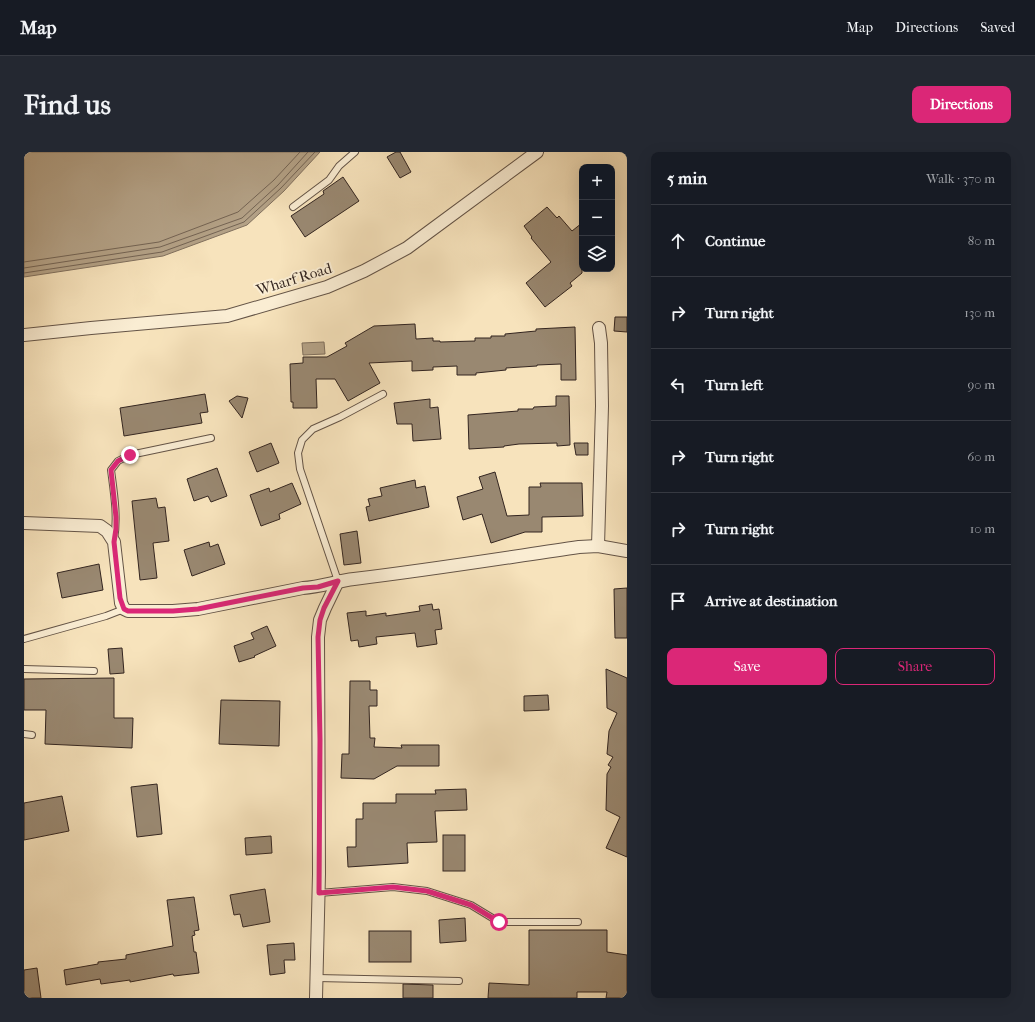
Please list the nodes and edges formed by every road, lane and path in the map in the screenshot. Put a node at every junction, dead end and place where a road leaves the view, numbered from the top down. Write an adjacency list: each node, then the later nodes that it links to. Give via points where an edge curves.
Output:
1 (355, 152): 3 (lane, via 328,180)
2 (537, 152): 5 (street, Wharf Road, via 406,248 364,271 327,287 226,316)
3 (293, 207)
4 (598, 328): 10 (street, via 601,343 602,406)
5 (24, 335)
6 (383, 394): 12 (lane, via 313,429 302,440 298,453 300,469)
7 (211, 438): 9 (lane, via 130,455 118,461 111,470 116,517)
8 (24, 523): 9 (street, via 100,526)
9 (114, 542): 13 (street, via 120,598)
10 (598, 546): 11 (street); 12 (street)
11 (627, 551)
12 (338, 581): 13 (street, via 198,609); 19 (street, via 324,608 318,637)
13 (124, 609): 14 (lane)
14 (24, 639)
15 (24, 669): 16 (lane)
16 (94, 671)
17 (24, 734): 18 (lane)
18 (32, 735)
19 (319, 893): 20 (lane, via 393,887 427,891 471,905 499,922); 21 (street)
20 (578, 922)
21 (317, 978): 22 (lane); 23 (street)
22 (459, 981)
23 (316, 998)

